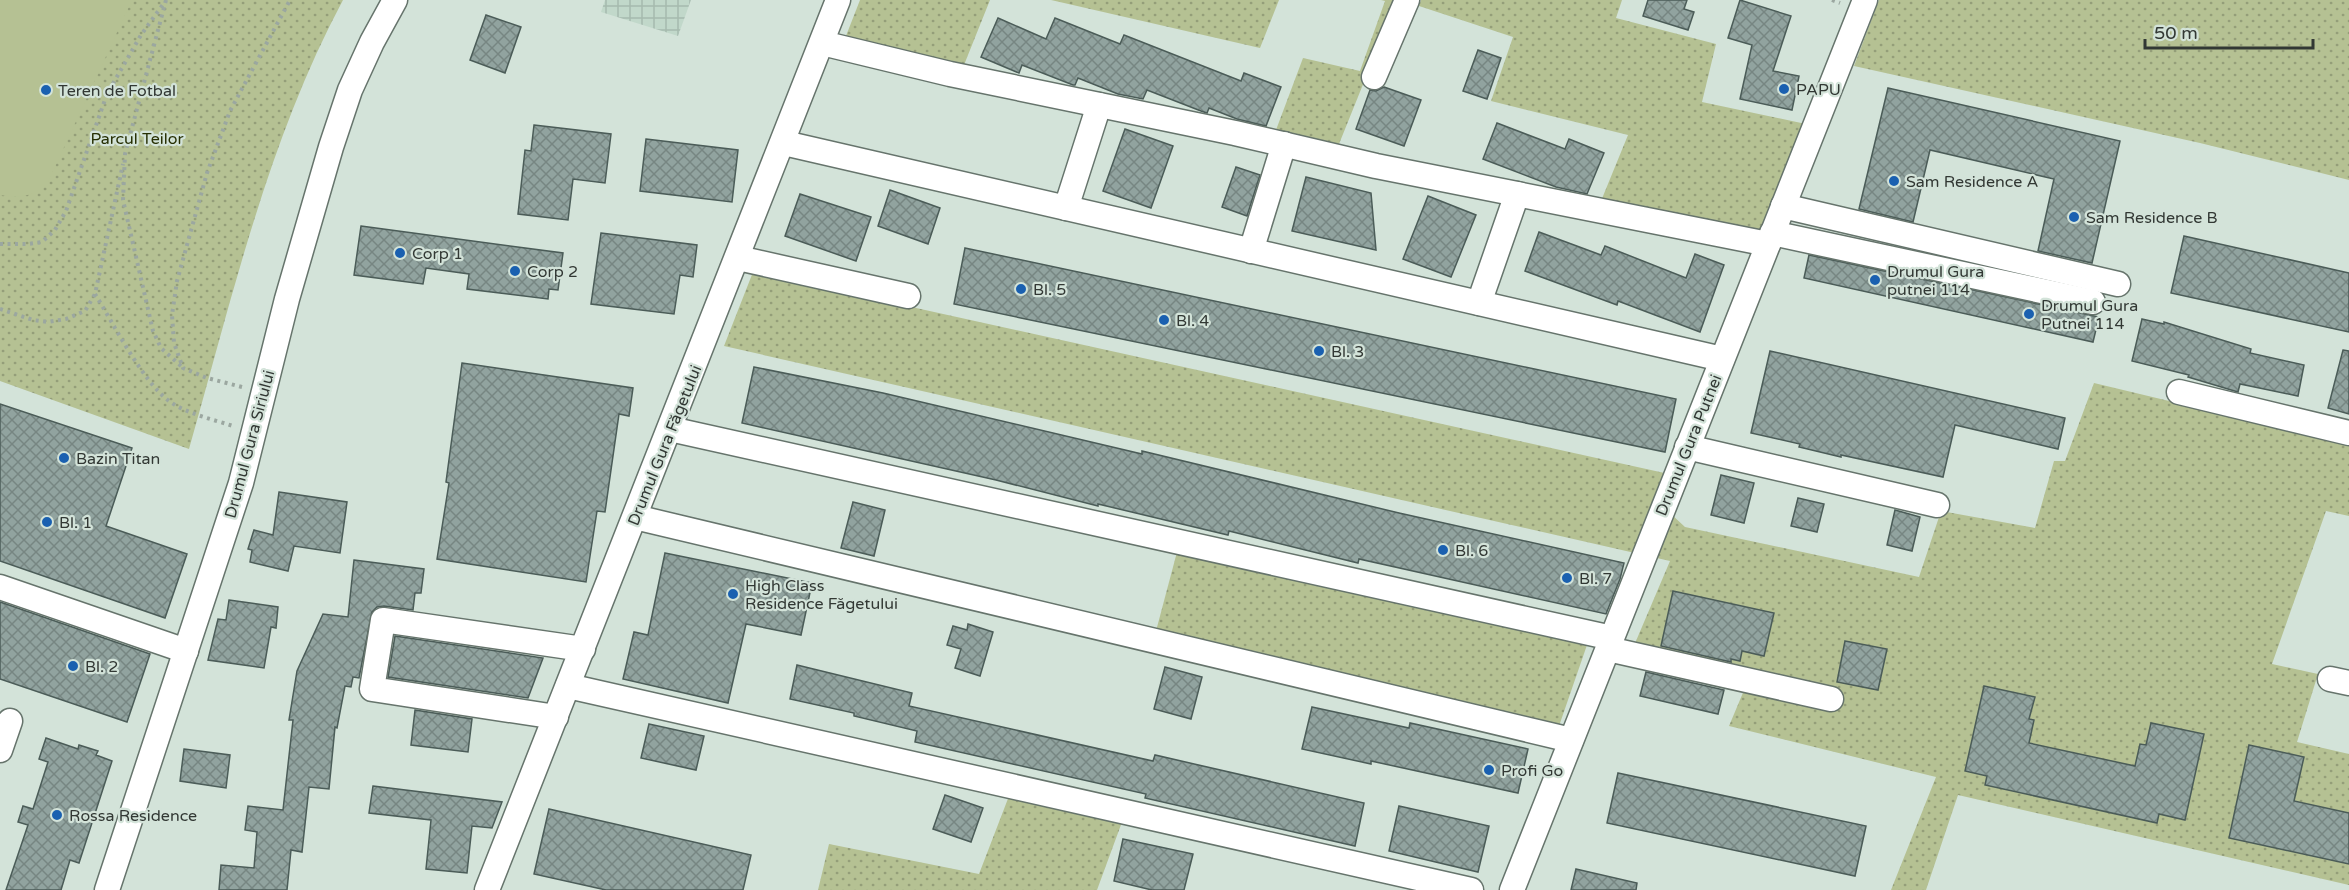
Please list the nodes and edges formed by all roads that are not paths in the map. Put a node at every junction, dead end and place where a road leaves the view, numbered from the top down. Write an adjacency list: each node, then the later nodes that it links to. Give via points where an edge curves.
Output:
1 (395, 0): 30 (street, Drumul Gura Siriului, via 355,80 331,147 241,483)
2 (838, 0): 5 (street, Drumul Gura Făgetului)
3 (1407, 0): 6 (street)
4 (1865, 0): 11 (street, Drumul Gura Putnei)
5 (822, 43): 7 (street); 8 (street, Drumul Gura Făgetului)
6 (1374, 77)
7 (1099, 105): 9 (street); 12 (street)
8 (784, 143): 12 (street); 15 (street, Drumul Gura Făgetului)
9 (1284, 144): 10 (street); 14 (street)
10 (1517, 194): 13 (street); 19 (street)
11 (1783, 207): 13 (street, Drumul Gura Putnei); 16 (street)
12 (1066, 208): 14 (street)
13 (1770, 238): 18 (street); 20 (street, Drumul Gura Putnei)
14 (1251, 251): 19 (street)
15 (738, 258): 17 (street); 22 (street, Drumul Gura Făgetului)
16 (2118, 284)
17 (908, 296)
18 (2093, 302)
19 (1479, 303): 20 (street)
20 (1722, 359): 24 (street, Drumul Gura Putnei)
21 (2179, 392): 23 (street)
22 (670, 429): 26 (street, Drumul Gura Făgetului); 28 (street)
23 (2349, 433)
24 (1687, 447): 25 (street); 28 (street, Drumul Gura Putnei)
25 (1937, 505)
26 (635, 517): 29 (street, Drumul Gura Făgetului); 35 (street)
27 (0, 587): 30 (street)
28 (1610, 643): 32 (street); 35 (street, Drumul Gura Putnei)
29 (583, 648): 31 (street, Drumul Gura Făgetului); 33 (street, via 383,620 372,689)
30 (186, 651): 37 (street, Drumul Gura Siriului)
31 (568, 686): 33 (street, Drumul Gura Făgetului); 39 (street)
32 (1831, 699)
33 (556, 717): 38 (street, Drumul Gura Făgetului)
34 (10, 721): 36 (street)
35 (1571, 740): 40 (street, Drumul Gura Putnei)
36 (0, 750)
37 (107, 890)
38 (487, 890)
39 (1471, 890)
40 (1512, 890)

